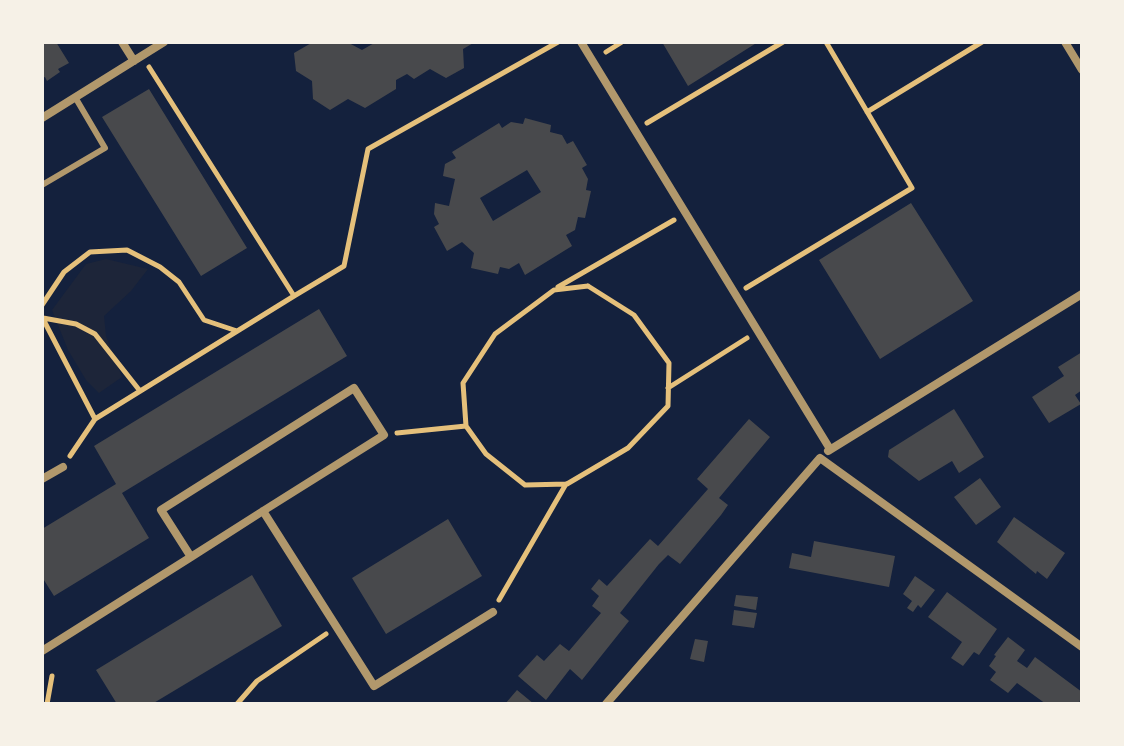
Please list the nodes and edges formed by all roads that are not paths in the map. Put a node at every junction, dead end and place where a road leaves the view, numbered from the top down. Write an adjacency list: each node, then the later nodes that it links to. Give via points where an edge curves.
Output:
1 (122, 42): 5 (street)
2 (164, 42): 5 (street)
3 (581, 42): 11 (street)
4 (1065, 42): 6 (street)
5 (138, 58): 7 (street)
6 (1082, 70)
7 (75, 97): 8 (street); 9 (lane, via 105,148)
8 (42, 118)
9 (42, 185)
10 (1082, 294): 11 (street)
11 (830, 449): 12 (street)
12 (820, 458): 18 (street); 20 (street)
13 (63, 467): 14 (street)
14 (42, 479)
15 (263, 511): 16 (street); 16 (street, via 384,435 354,388 161,510); 17 (street, via 374,686)
16 (191, 557): 19 (street)
17 (493, 612)
18 (1082, 647)
19 (42, 651)
20 (606, 704)

